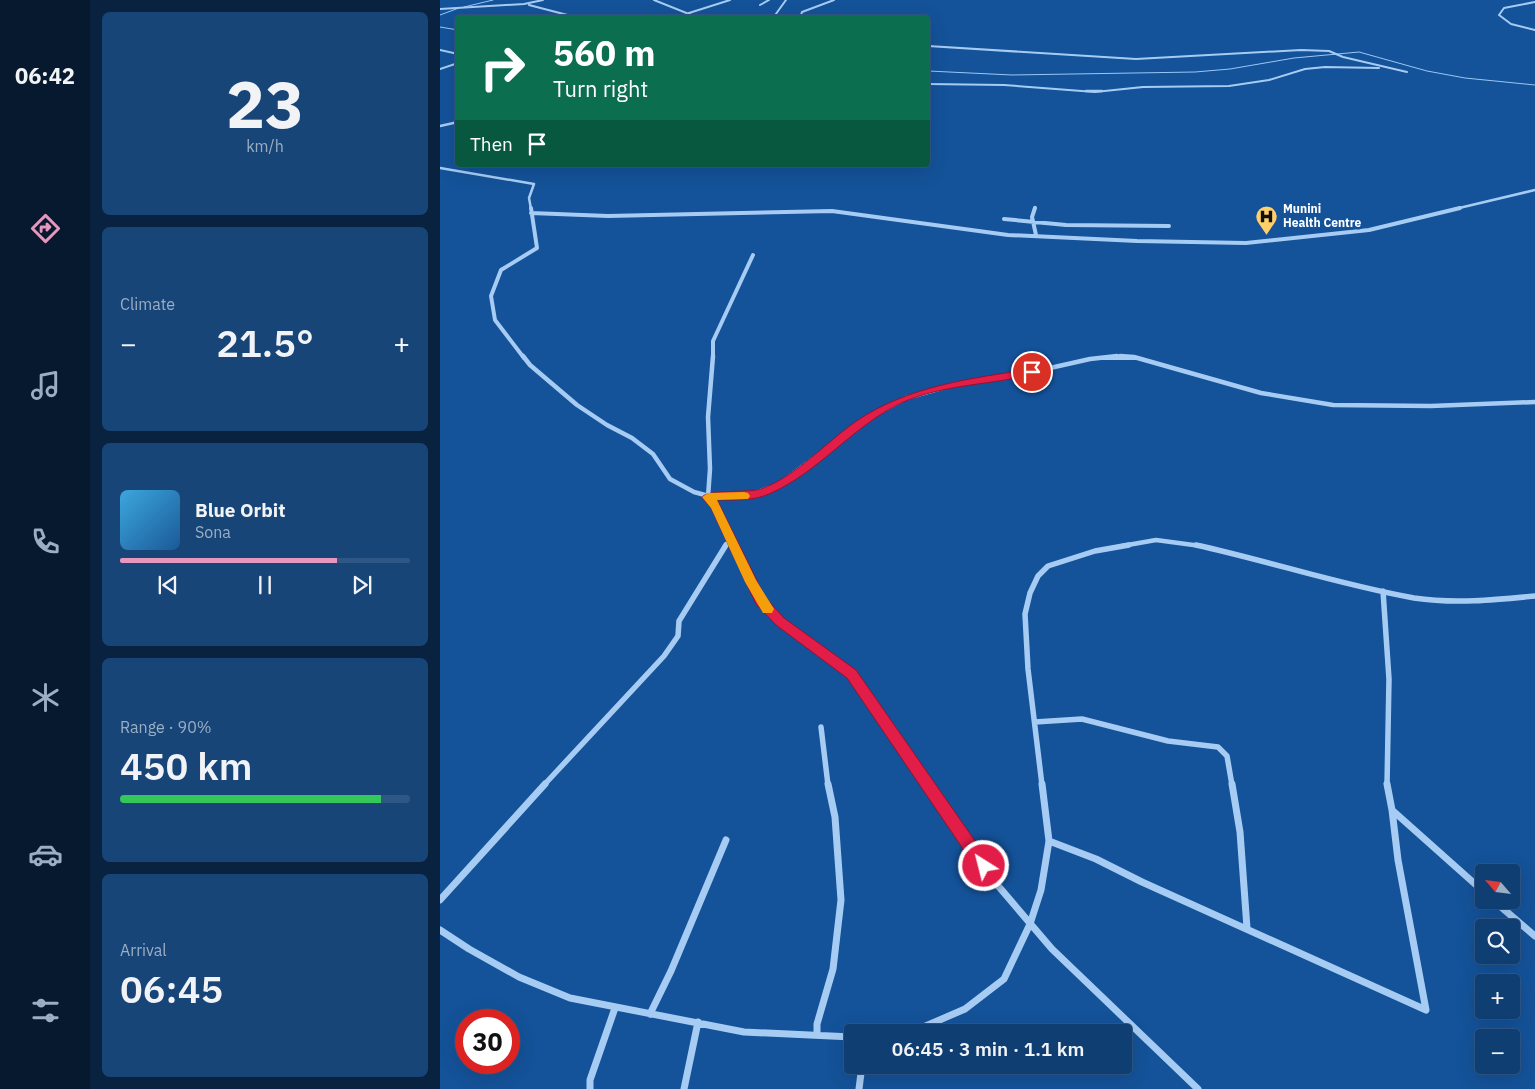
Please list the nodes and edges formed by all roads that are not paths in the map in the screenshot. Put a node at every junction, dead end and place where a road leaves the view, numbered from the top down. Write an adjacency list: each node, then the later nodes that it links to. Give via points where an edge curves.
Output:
1 (543, 0): 8 (street)
2 (654, 0): 11 (street)
3 (730, 0): 11 (street)
4 (770, 0): 9 (street)
5 (786, 0): 14 (street)
6 (834, 0): 15 (street)
7 (1535, 2): 16 (street, via 1504,8 1500,15 1515,26)
8 (524, 4): 10 (street); 12 (street)
9 (760, 5)
10 (440, 9)
11 (689, 13): 13 (street)
12 (567, 15)
13 (693, 15)
14 (775, 15)
15 (801, 15)
16 (1535, 30)
17 (930, 46): 22 (street, via 1144,59 1323,51 1406,72 1359,66 1325,66 1229,86 1143,87 1095,92 1004,85)
18 (440, 50): 19 (street)
19 (455, 53)
20 (455, 64): 21 (street)
21 (440, 69)
22 (930, 84)
23 (455, 123): 24 (street)
24 (440, 126)
25 (440, 168): 28 (street, via 532,184 529,198)
26 (1535, 190): 34 (street, via 1378,228 1339,234 1252,243)
27 (1035, 207): 30 (street)
28 (531, 213): 33 (street, via 608,216 832,211 1003,234); 37 (street, via 537,248 507,264 498,276 491,296 495,320 530,365 563,394 653,454 670,479)
29 (1004, 219): 30 (street)
30 (1032, 224): 32 (street); 33 (street)
31 (1169, 226): 32 (street)
32 (1114, 227): 34 (street)
33 (1036, 235): 34 (street)
34 (1118, 240)
35 (753, 254): 37 (street, via 712,341)
36 (1535, 402): 37 (street, via 1334,405 1261,393 1134,357 1094,357 915,394 861,422 792,477 765,492)
37 (708, 497): 38 (street)
38 (732, 538): 47 (street, via 679,621 678,636 664,656); 49 (street, via 761,600 780,621 852,674 951,821)
39 (1383, 591): 40 (street, via 1415,598 1474,602); 41 (street, via 1173,541 1156,540 1095,551 1048,566 1038,576 1030,592 1025,614); 43 (street, via 1389,679 1386,780)
40 (1535, 596)
41 (1035, 722): 45 (street); 50 (street, via 1082,719 1168,741 1218,746 1227,756 1240,832)
42 (821, 728): 57 (street, via 825,770 835,817 841,900 833,969 817,1024)
43 (1392, 810): 46 (street); 50 (street, via 1394,837 1426,1010)
44 (726, 840): 54 (street)
45 (1049, 841): 49 (street, via 1041,890); 50 (street)
46 (1475, 884)
47 (440, 900)
48 (1504, 909): 52 (street)
49 (1030, 924): 56 (street, via 1004,978 965,1009); 63 (street)
50 (1247, 928)
51 (440, 930): 53 (street, via 519,977 570,998)
52 (1535, 936)
53 (615, 1008): 54 (street); 60 (street, via 590,1080)
54 (650, 1014): 55 (street)
55 (698, 1022): 57 (street, via 744,1032); 61 (street)
56 (930, 1024)
57 (817, 1035): 58 (street)
58 (844, 1037)
59 (861, 1074): 62 (street)
60 (590, 1089)
61 (684, 1089)
62 (859, 1089)
63 (1198, 1089)

